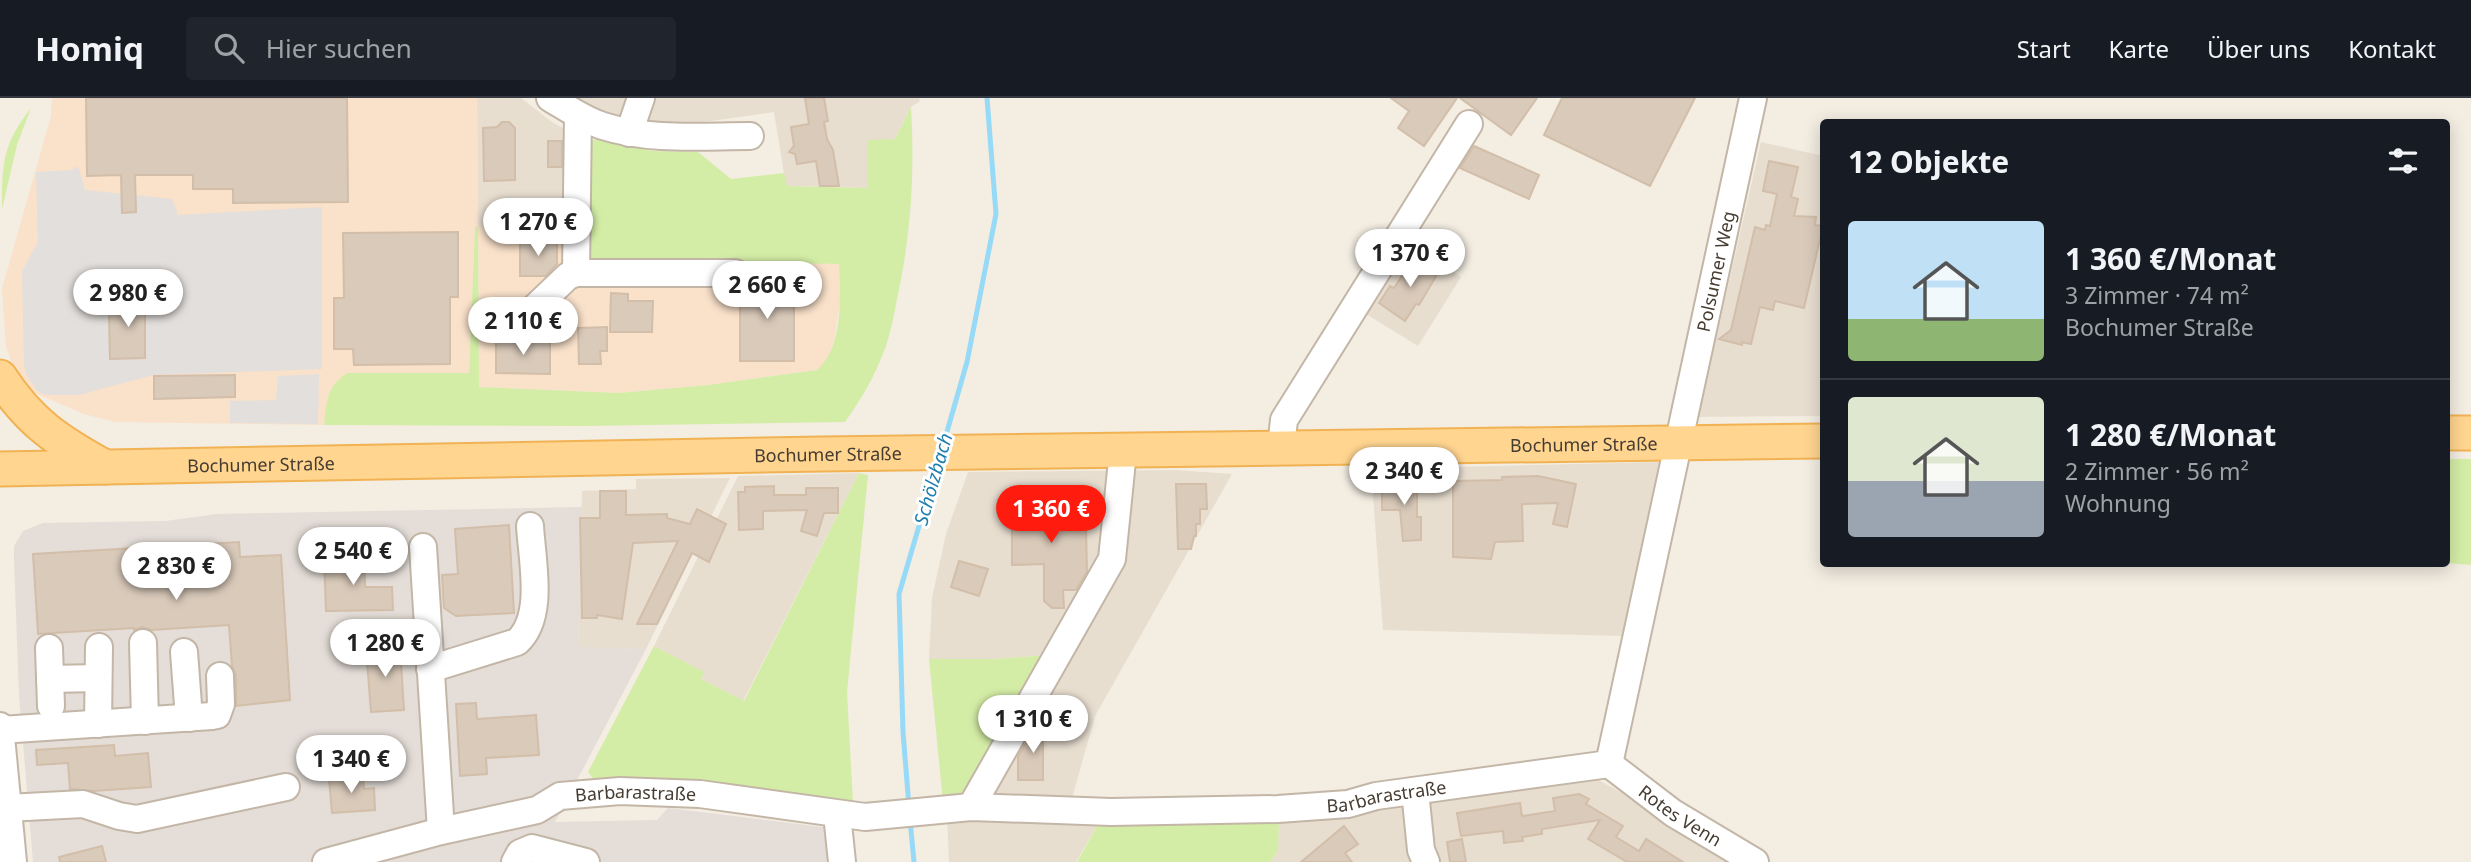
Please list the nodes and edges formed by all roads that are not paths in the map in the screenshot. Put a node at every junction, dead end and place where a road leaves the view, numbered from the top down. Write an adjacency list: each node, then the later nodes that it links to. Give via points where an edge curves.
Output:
1 (550, 98): 4 (street)
2 (642, 98): 6 (street)
3 (1753, 98): 15 (street, Polsumer Weg)
4 (578, 115): 6 (street); 8 (street)
5 (1469, 124): 16 (street, via 1284,420)
6 (629, 133): 7 (street)
7 (750, 136)
8 (576, 273): 9 (street); 10 (street, via 524,318)
9 (735, 273)
10 (514, 318)
11 (0, 377): 18 (main road, via 38,425)
12 (2450, 433): 13 (main road)
13 (2471, 433)
14 (1820, 441): 15 (main road, Bochumer Straße)
15 (1678, 444): 16 (main road, Bochumer Straße); 35 (street)
16 (1281, 448): 17 (main road, Bochumer Straße)
17 (1122, 451): 18 (main road, Bochumer Straße); 38 (street, via 1112,559)
18 (107, 468): 19 (main road, Bochumer Straße)
19 (0, 469)
20 (530, 526): 26 (street, via 534,608 527,633 517,642)
21 (423, 547): 26 (street)
22 (144, 643): 32 (street)
23 (99, 647): 28 (street)
24 (49, 648): 29 (street)
25 (184, 652): 31 (street)
26 (430, 670): 41 (street)
27 (220, 676): 31 (street, via 217,715)
28 (99, 678): 29 (street); 33 (street)
29 (50, 679): 30 (street)
30 (51, 706)
31 (189, 718): 32 (street)
32 (145, 721): 33 (street)
33 (98, 724): 34 (street)
34 (0, 728): 39 (street)
35 (1609, 764): 37 (street, Barbarastraße); 42 (street, Rotes Venn)
36 (286, 787): 39 (street, via 137,819 83,804)
37 (1415, 791): 38 (street, Barbarastraße, via 1348,804 1278,809 1111,812); 48 (street)
38 (971, 807): 40 (street, Barbarastraße, via 865,817)
39 (7, 808): 43 (street)
40 (837, 814): 41 (street, Barbarastraße, via 700,794 620,791 560,796 537,810); 47 (street)
41 (440, 831): 44 (street, Barbarastraße)
42 (1746, 860)
43 (12, 862)
44 (326, 862)
45 (515, 862): 46 (street, via 531,848)
46 (586, 862)
47 (842, 862)
48 (1426, 862)

